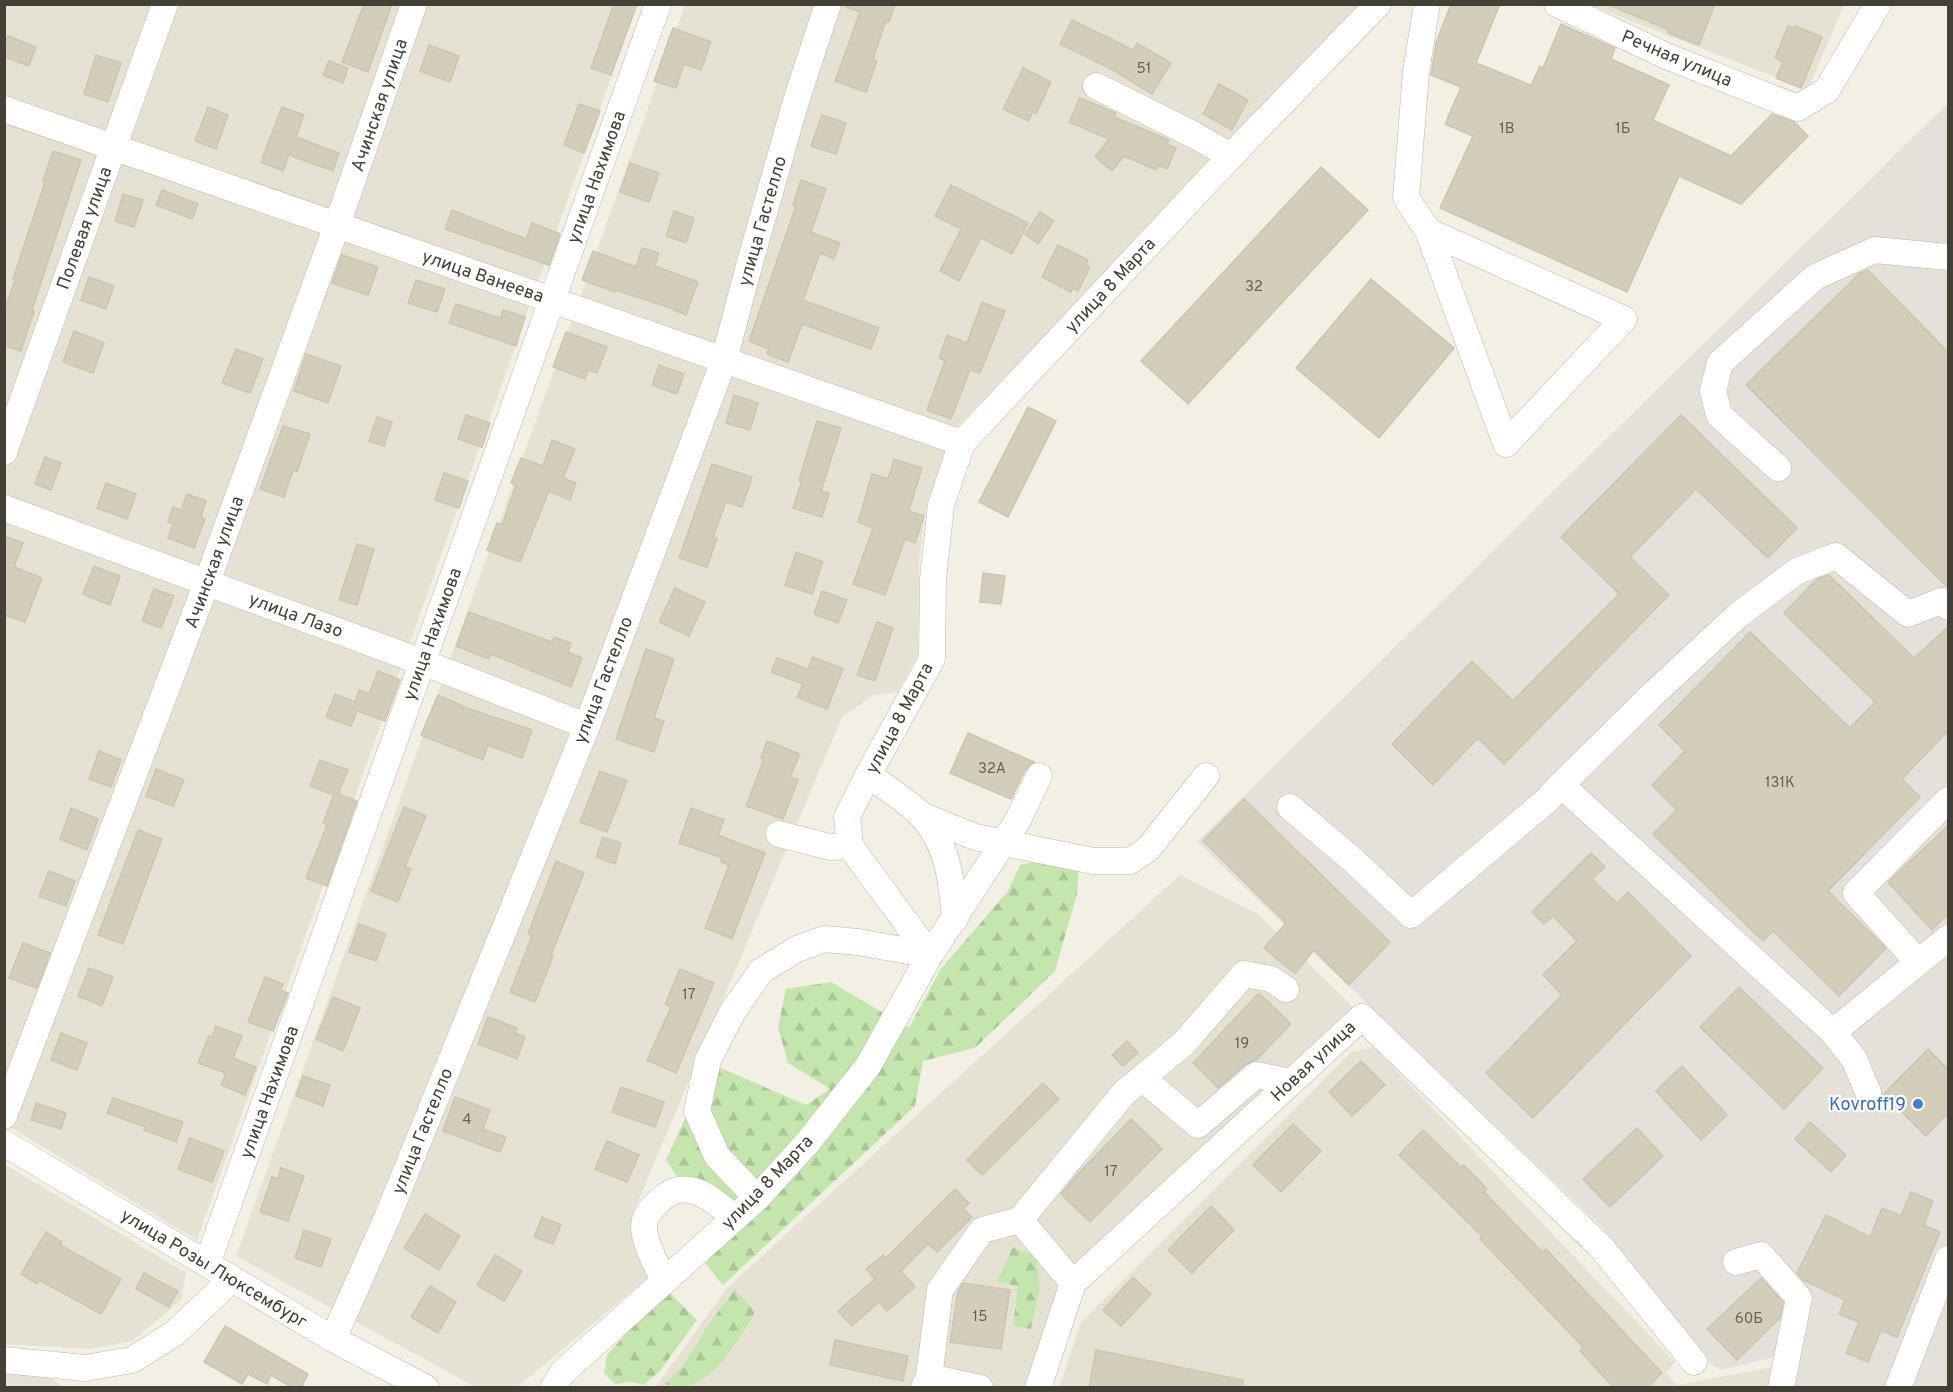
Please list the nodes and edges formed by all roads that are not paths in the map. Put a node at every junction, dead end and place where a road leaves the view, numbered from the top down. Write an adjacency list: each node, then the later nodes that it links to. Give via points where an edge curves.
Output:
1 (165, 4): 11 (street, Полевая улица)
2 (414, 4): 13 (street, Ачинская улица)
3 (658, 4): 16 (street, улица Нахимова)
4 (828, 4): 17 (street, улица Гастелло, via 796,101)
5 (1378, 4): 12 (street, улица 8 Марта)
6 (1427, 4): 14 (street, via 1416,72 1406,198)
7 (1557, 4): 8 (street, Речная улица, via 1666,56 1798,108 1827,90)
8 (1878, 4)
9 (1096, 86): 12 (street)
10 (4, 109): 11 (street, улица Ванеева)
11 (113, 147): 13 (street, улица Ванеева); 19 (street, Полевая улица)
12 (1231, 156): 18 (street, улица 8 Марта)
13 (337, 225): 16 (street, улица Ванеева); 22 (street, Ачинская улица)
14 (1428, 231): 14 (street, via 1624,320 1506,444 1498,421)
15 (1948, 257): 20 (street, via 1875,250 1815,278 1720,363 1713,391 1719,415)
16 (552, 300): 17 (street, улица Ванеева); 24 (street, улица Нахимова)
17 (724, 360): 18 (street, улица Ванеева); 25 (street, улица Гастелло)
18 (962, 442): 26 (street, улица 8 Марта, via 940,505 933,579 932,659)
19 (4, 452)
20 (1778, 468)
21 (4, 508): 22 (street, улица Лазо)
22 (207, 582): 24 (street, улица Лазо); 45 (street, Ачинская улица)
23 (1948, 608): 29 (street, via 1941,601 1908,614 1836,556 1797,571 1737,616)
24 (422, 662): 25 (street, улица Лазо); 52 (street, улица Нахимова)
25 (587, 726): 56 (street, улица Гастелло, via 387,1218)
26 (868, 775): 32 (street); 35 (street, улица 8 Марта, via 847,817)
27 (1039, 776): 34 (street, улица 8 Марта)
28 (1206, 776): 34 (street, via 1148,849 1130,861 1093,861)
29 (1561, 785): 31 (street, via 1411,915); 41 (street)
30 (1948, 800): 39 (street, via 1856,892)
31 (1290, 807)
32 (921, 815): 34 (street, via 975,837); 36 (street, via 940,843 946,860)
33 (779, 834): 35 (street, via 830,847)
34 (1003, 843): 36 (street, улица 8 Марта)
35 (850, 846): 38 (street)
36 (955, 919): 38 (street, улица 8 Марта)
37 (1948, 938): 39 (street)
38 (930, 956): 47 (street, улица 8 Марта, via 868,1066); 47 (street, via 824,939 797,949 761,971 733,1011 708,1060 697,1111 717,1156)
39 (1918, 963): 41 (street)
40 (1286, 989): 42 (street, via 1271,979 1244,974 1184,1043)
41 (1833, 1032): 44 (street, via 1854,1059)
42 (1142, 1078): 43 (street, via 1198,1125 1256,1075); 49 (street, via 1124,1094)
43 (1291, 1082): 55 (street, Новая улица); 58 (street, Новая улица, via 1362,1017 1601,1247)
44 (1868, 1092)
45 (4, 1116)
46 (4, 1143): 52 (street, улица Розы Люксембург)
47 (757, 1198): 48 (street, улица 8 Марта)
48 (735, 1218): 54 (street, улица 8 Марта); 54 (street, via 695,1190 675,1189 662,1197 644,1222 646,1238)
49 (1020, 1220): 55 (street); 60 (street, via 982,1230 940,1290)
50 (1948, 1259): 66 (street)
51 (1736, 1262): 65 (street, via 1761,1255 1799,1298)
52 (207, 1264): 53 (street, улица Розы Люксембург)
53 (232, 1279): 56 (street, улица Розы Люксембург); 59 (street, via 175,1333 132,1360)
54 (664, 1282): 62 (street, улица 8 Марта, via 563,1372)
55 (1073, 1283): 64 (street, Новая улица)
56 (333, 1339): 61 (street, улица Розы Люксембург)
57 (4, 1360): 59 (street)
58 (1694, 1362)
59 (82, 1378)
60 (927, 1382): 63 (street)
61 (426, 1388)
62 (553, 1388)
63 (980, 1388)
64 (1038, 1388)
65 (1781, 1388)
66 (1898, 1388)

